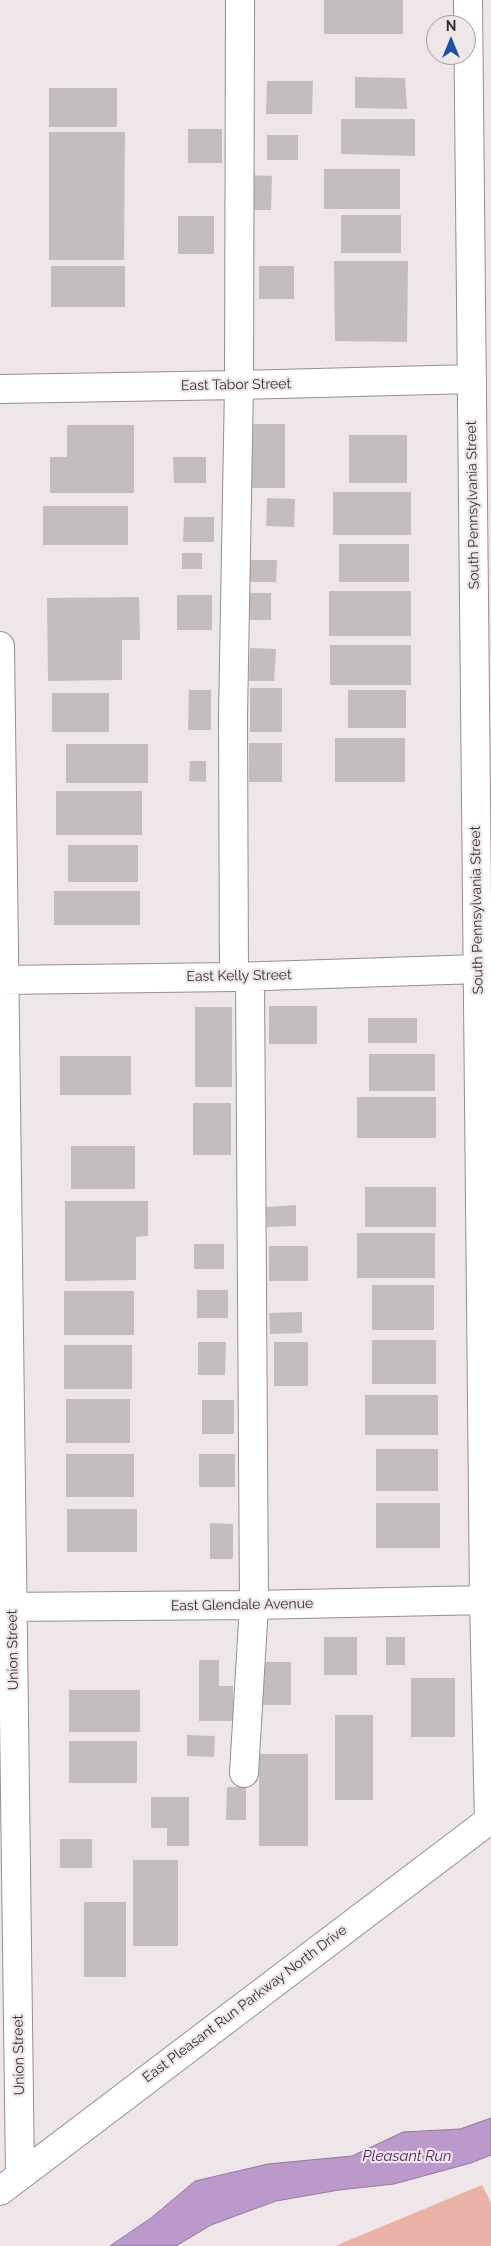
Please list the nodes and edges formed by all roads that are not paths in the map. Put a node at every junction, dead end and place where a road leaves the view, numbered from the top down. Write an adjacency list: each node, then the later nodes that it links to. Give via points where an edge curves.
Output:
1 (240, 0): 5 (street)
2 (468, 0): 3 (street, South Pennsylvania Street)
3 (480, 206): 4 (street, South Pennsylvania Street)
4 (472, 379): 5 (street, East Tabor Street); 8 (street, South Pennsylvania Street)
5 (239, 385): 6 (street, East Tabor Street); 9 (street, via 233,717)
6 (0, 389)
7 (0, 646): 10 (street, Union Street)
8 (478, 969): 9 (street, East Kelly Street); 11 (street, South Pennsylvania Street)
9 (242, 977): 10 (street, East Kelly Street); 12 (street)
10 (2, 980): 13 (street, Union Street)
11 (484, 1600): 12 (street, East Glendale Avenue); 15 (street, South Pennsylvania Street)
12 (254, 1605): 13 (street, East Glendale Avenue); 14 (street)
13 (6, 1607): 16 (street, Union Street)
14 (244, 1773)
15 (490, 1820): 16 (street, East Pleasant Run Parkway North Drive)
16 (10, 2183)

